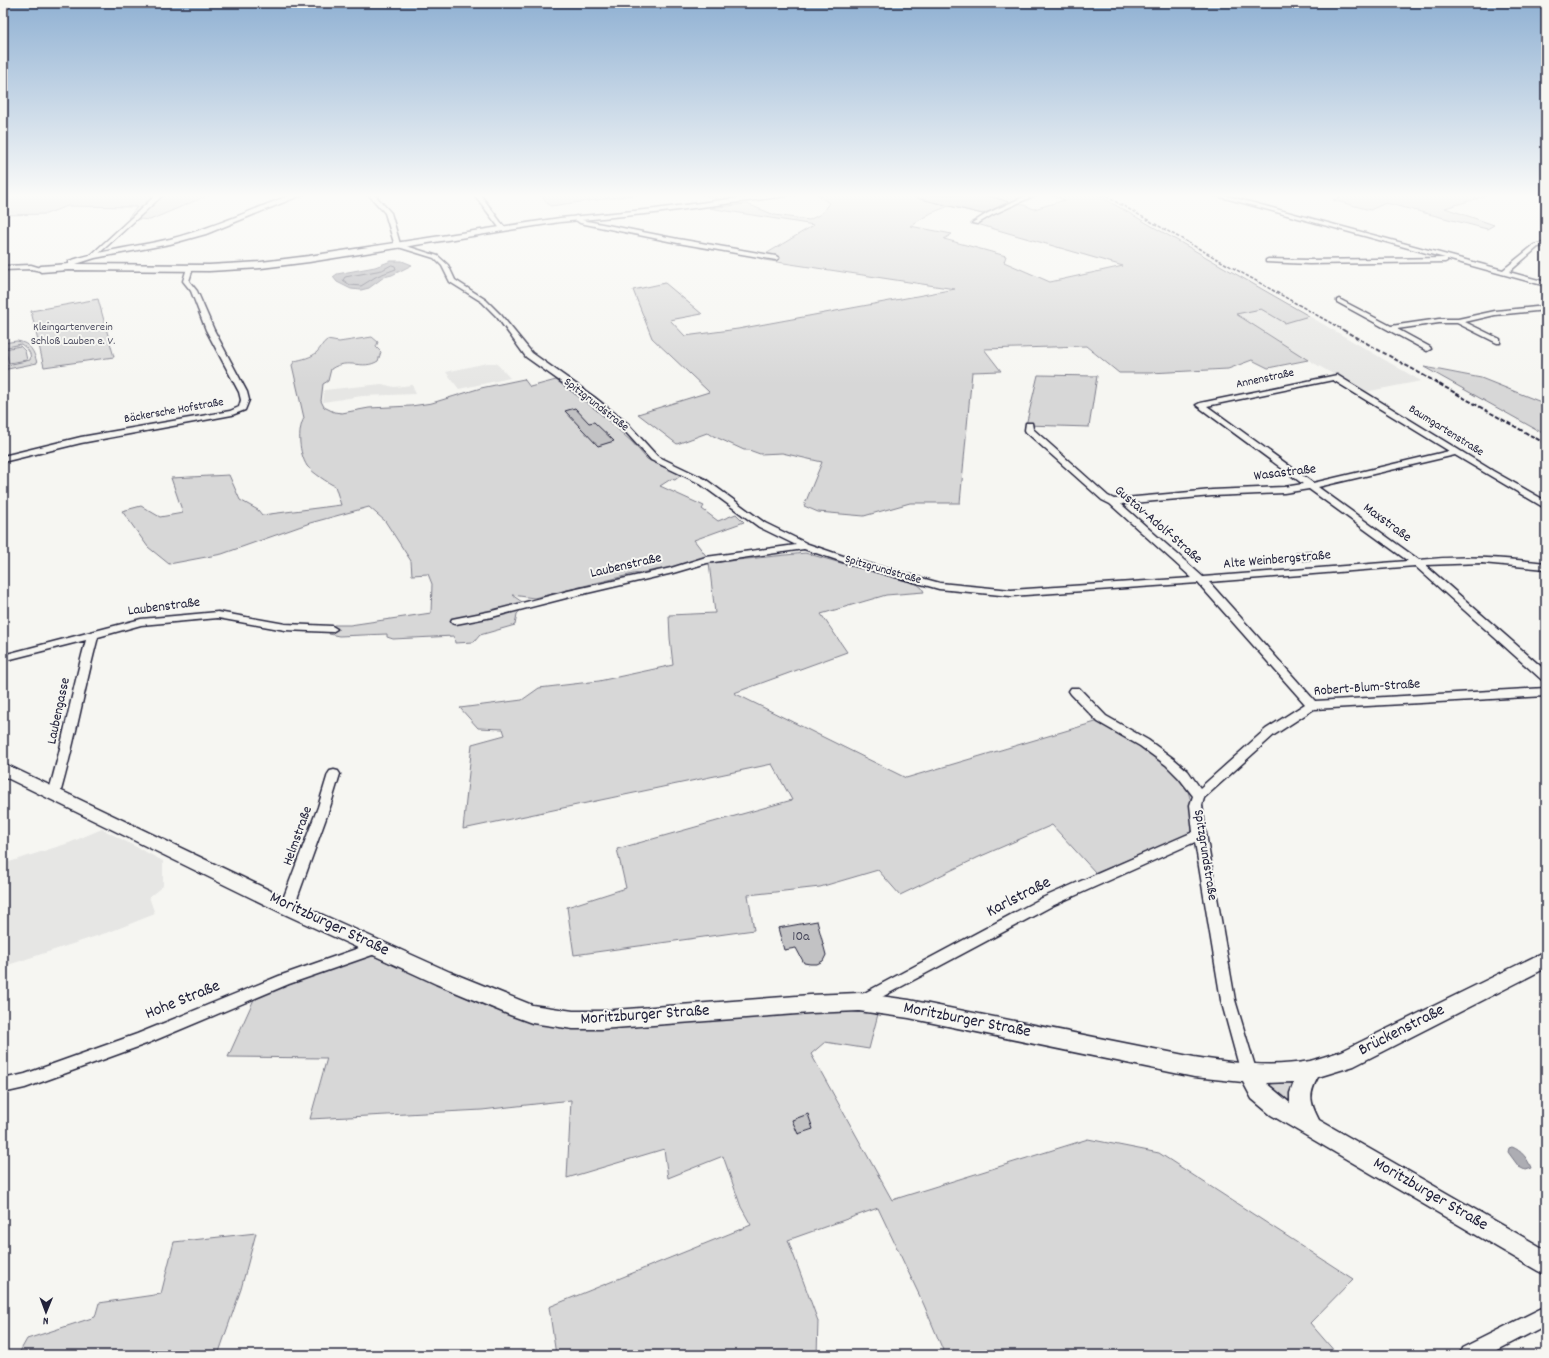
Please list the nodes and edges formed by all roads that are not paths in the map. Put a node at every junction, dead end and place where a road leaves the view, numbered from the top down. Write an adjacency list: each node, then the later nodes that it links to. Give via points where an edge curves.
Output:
1 (88, 257): 10 (street)
2 (318, 257): 12 (street, via 288,262)
3 (436, 257): 30 (street, Spitzgrundstraße, via 445,265 452,281 484,301 496,312 529,355 624,426 651,455 702,481 762,525)
4 (772, 257): 7 (street)
5 (1452, 257): 8 (street)
6 (1522, 257): 14 (street)
7 (776, 258)
8 (1458, 259): 9 (street); 14 (street)
9 (1268, 261)
10 (68, 267): 12 (street); 13 (street)
11 (3, 268): 13 (street)
12 (190, 268): 26 (street, Bäckersche Hofstraße, via 186,281 194,291 210,330 243,392 245,400 242,408 232,413 66,443)
13 (40, 269)
14 (1505, 272): 15 (street)
15 (1546, 284)
16 (1339, 301): 19 (street)
17 (1546, 308): 18 (street, via 1495,313)
18 (1458, 321): 19 (street); 20 (street)
19 (1390, 328): 21 (street)
20 (1497, 341)
21 (1427, 349)
22 (1334, 377): 23 (street, Annenstraße); 25 (street, Baumgartenstraße)
23 (1200, 405): 27 (street, Maxstraße)
24 (1029, 425): 28 (street, Gustav-Adolf-Straße, via 1030,430 1061,459 1105,498)
25 (1456, 452): 27 (street, Wasastraße); 29 (street, Baumgartenstraße)
26 (3, 459)
27 (1311, 486): 28 (street, Wasastraße); 31 (street, Maxstraße)
28 (1113, 502): 33 (street, Gustav-Adolf-Straße)
29 (1546, 505)
30 (805, 546): 34 (street, Spitzgrundstraße, via 939,586); 35 (street, Laubenstraße, via 706,560)
31 (1417, 563): 32 (street, Alte Weinbergstraße, via 1441,559 1476,559); 33 (street, Alte Weinbergstraße); 39 (street, Maxstraße)
32 (1546, 566)
33 (1201, 580): 34 (street, Alte Weinbergstraße); 42 (street, Gustav-Adolf-Straße)
34 (1011, 593)
35 (456, 621)
36 (332, 629): 37 (street, Laubenstraße, via 284,627 218,615 141,622)
37 (93, 635): 38 (street, Laubenstraße); 45 (street, Laubengasse)
38 (3, 658)
39 (1546, 677)
40 (1075, 692): 46 (street, Spitzgrundstraße, via 1106,722 1149,746 1164,758 1193,785)
41 (1546, 692): 42 (street, Robert-Blum-Straße)
42 (1312, 705): 46 (street, Robert-Blum-Straße, via 1270,732)
43 (3, 769): 45 (street, Moritzburger Straße)
44 (334, 774): 48 (street, Helmstraße)
45 (54, 794): 48 (street, Moritzburger Straße)
46 (1199, 796): 47 (street, Spitzgrundstraße, via 1196,805)
47 (1200, 834): 51 (street, Karlstraße, via 1047,902); 53 (street, Spitzgrundstraße, via 1228,1000)
48 (287, 907): 49 (street, Moritzburger Straße)
49 (376, 948): 51 (street, Moritzburger Straße, via 517,1009 573,1020); 54 (street, Hohe Straße, via 284,980 141,1039 25,1081)
50 (1546, 959): 52 (street, Brückenstraße, via 1347,1059)
51 (859, 1002): 53 (street, Moritzburger Straße, via 909,1009 1194,1067)
52 (1311, 1070): 53 (street, Brückenstraße, via 1280,1074); 55 (street, via 1301,1087 1300,1101)
53 (1249, 1073): 55 (street, Moritzburger Straße, via 1266,1097)
54 (3, 1086)
55 (1313, 1129): 56 (street, Moritzburger Straße)
56 (1546, 1262)
57 (1546, 1315): 58 (street)
58 (1469, 1355)

